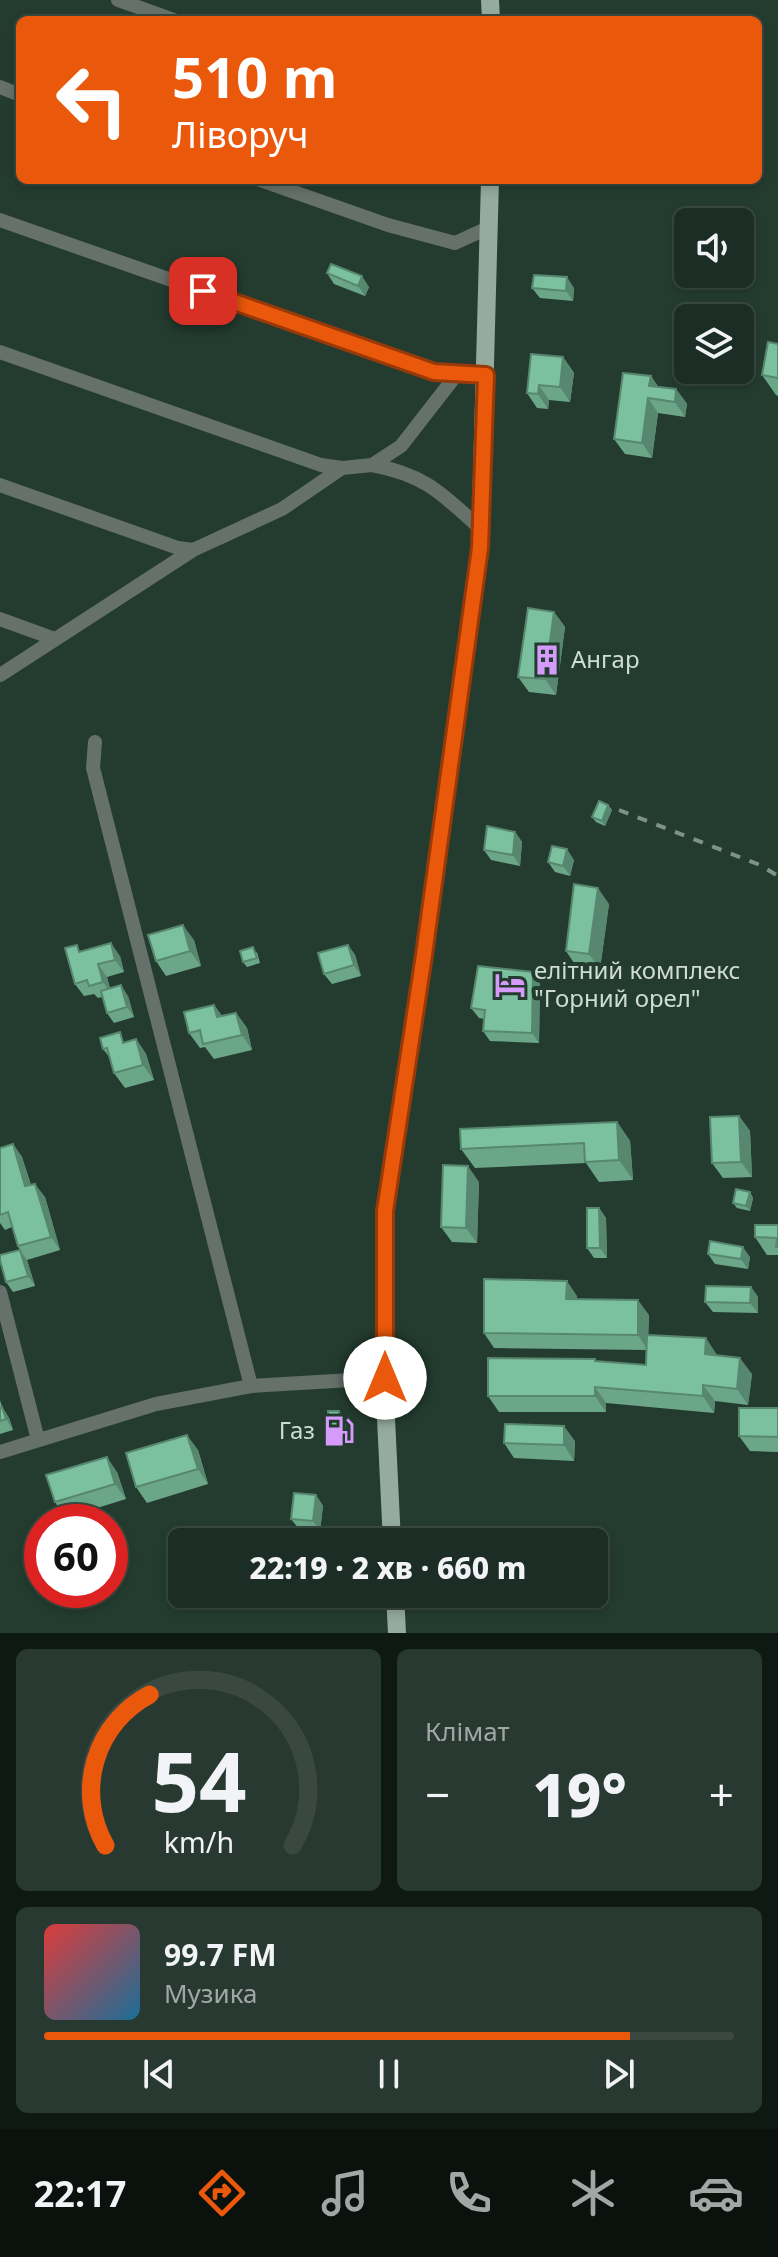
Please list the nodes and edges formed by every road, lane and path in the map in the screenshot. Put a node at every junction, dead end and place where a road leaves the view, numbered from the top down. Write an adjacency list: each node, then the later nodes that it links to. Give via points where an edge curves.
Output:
1 (118, 0): 2 (street)
2 (163, 16)
3 (271, 184): 6 (street, via 455,243)
4 (490, 184): 6 (main road)
5 (0, 220): 8 (street, via 434,372)
6 (490, 227): 9 (main road)
7 (0, 352): 11 (street)
8 (457, 374): 9 (street); 10 (street, via 401,446)
9 (486, 375): 13 (main road)
10 (372, 465): 11 (street); 13 (street, via 420,478)
11 (342, 468): 14 (street, via 282,509)
12 (0, 485): 14 (street)
13 (481, 529): 20 (main road, via 385,1211)
14 (193, 550): 16 (street)
15 (0, 619): 16 (street)
16 (55, 639): 17 (street)
17 (0, 675)
18 (95, 742): 21 (street, via 93,768)
19 (0, 1292): 22 (street)
20 (385, 1378): 21 (street); 24 (main road)
21 (251, 1386): 22 (street, via 156,1404)
22 (38, 1440): 23 (street)
23 (0, 1452)
24 (391, 1528)
25 (396, 1608): 26 (main road)
26 (397, 1633)

